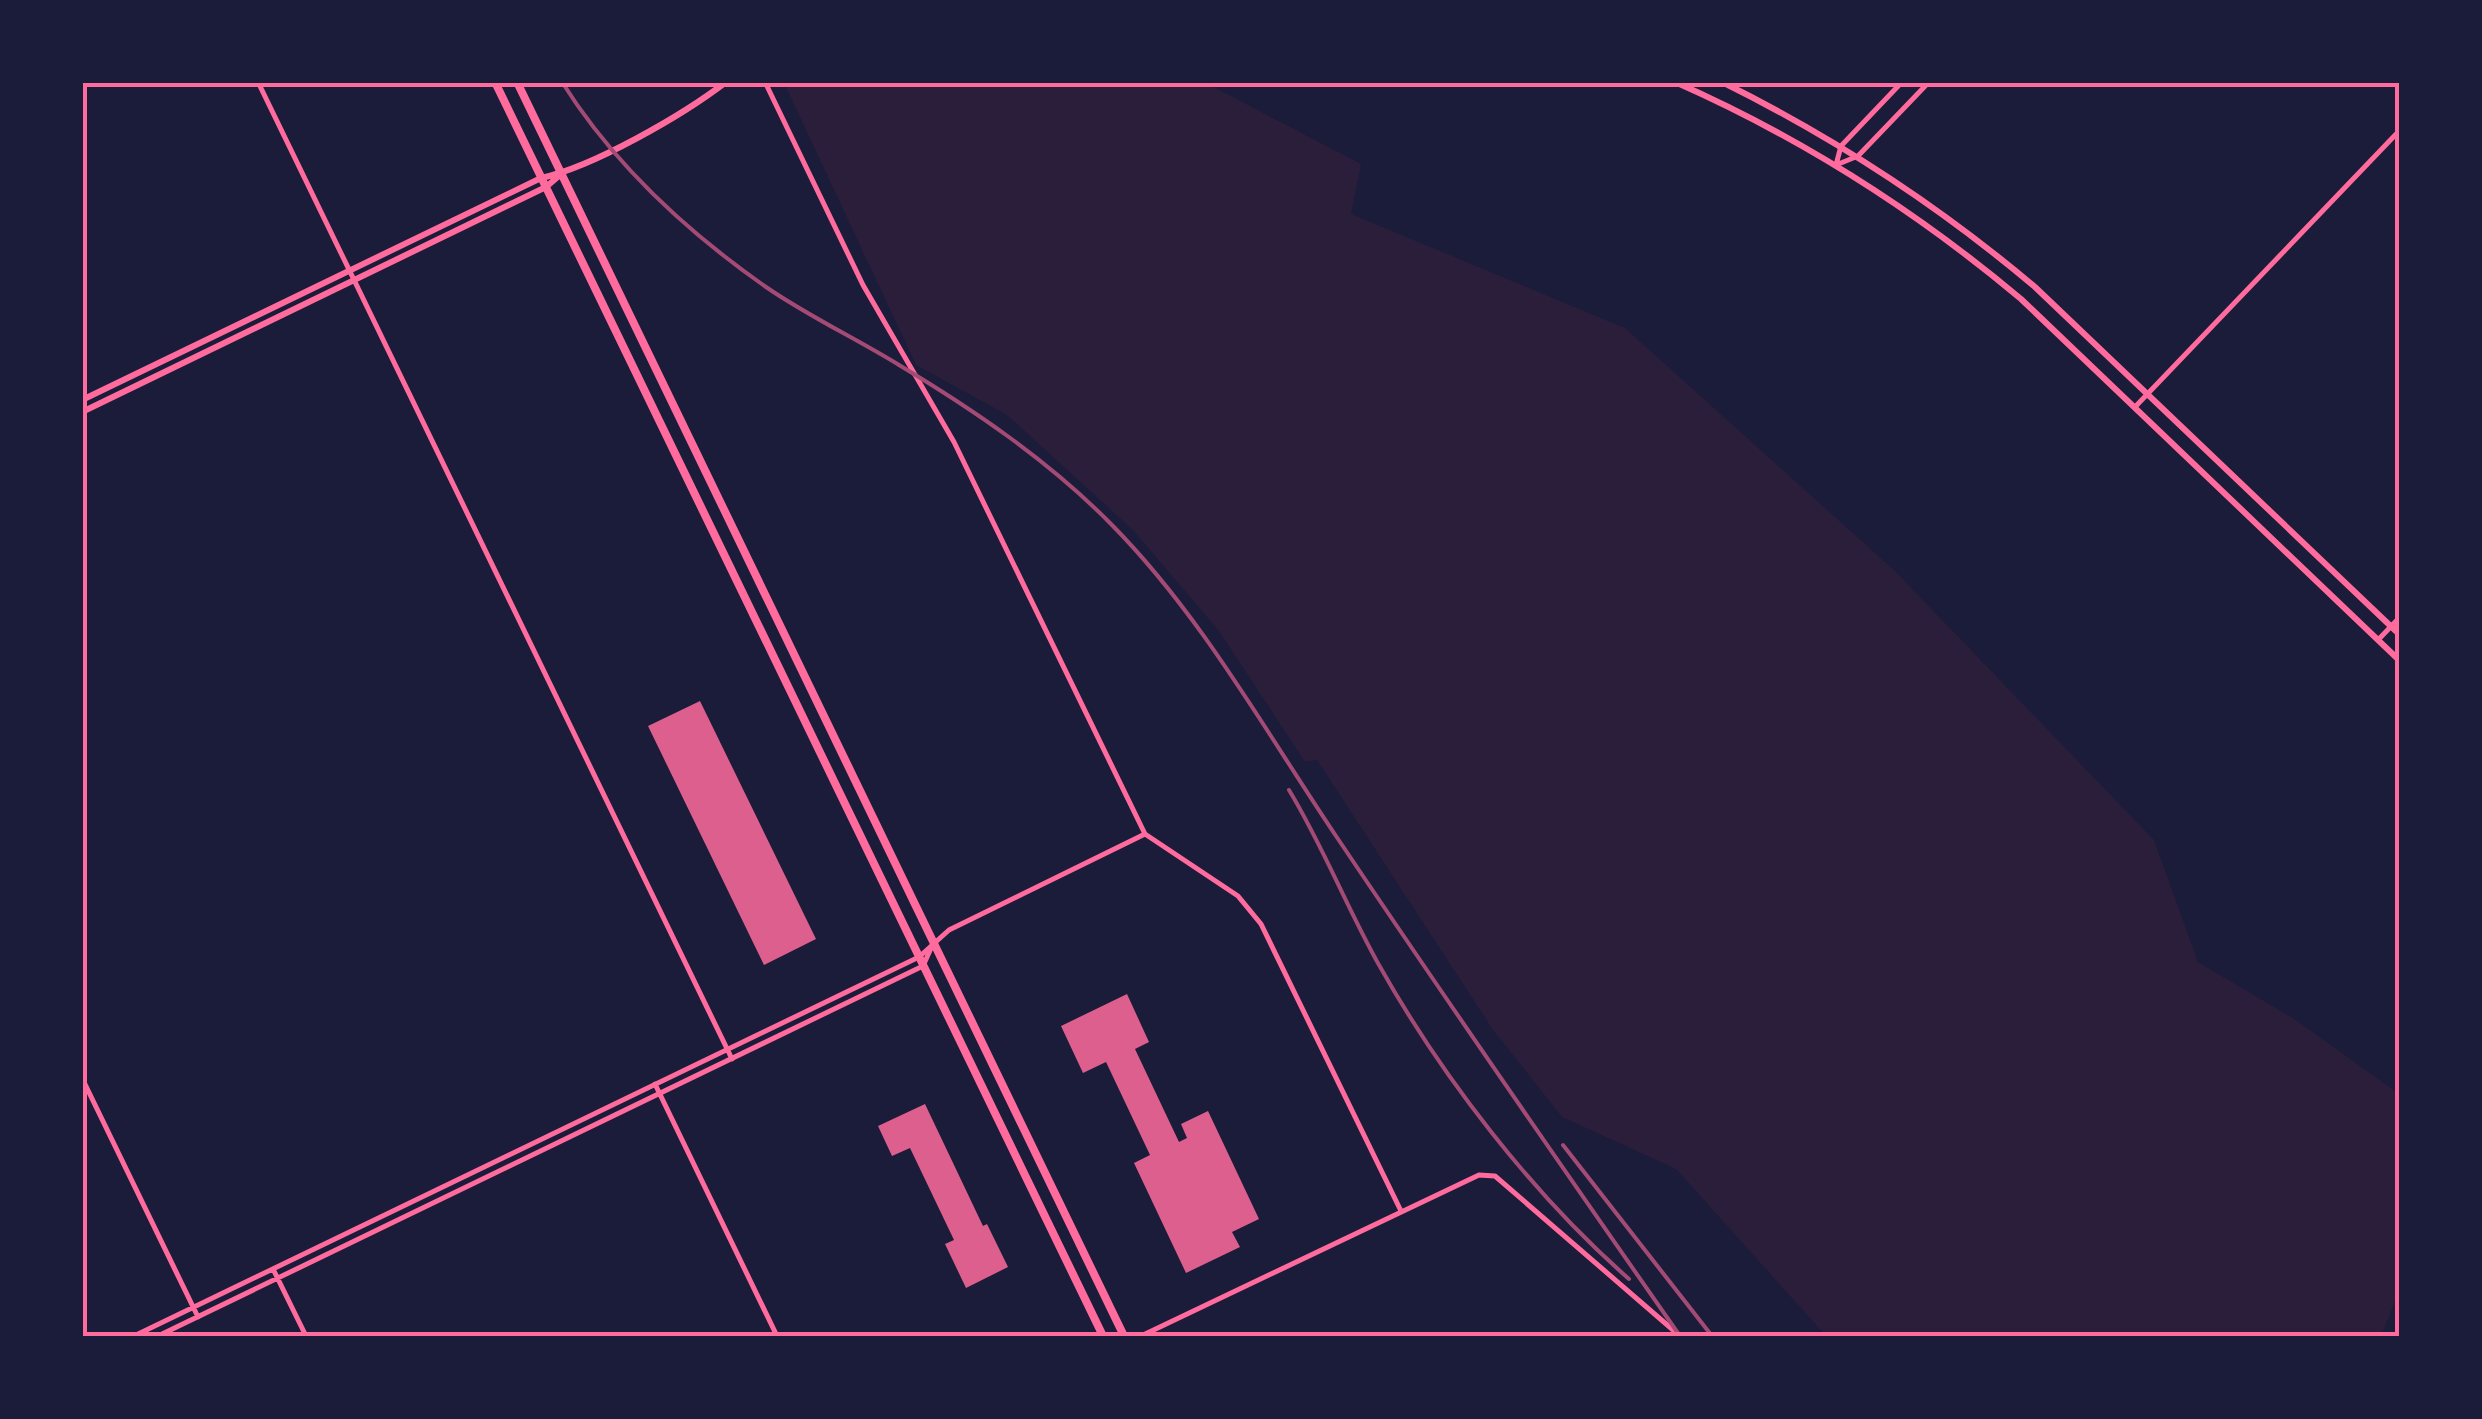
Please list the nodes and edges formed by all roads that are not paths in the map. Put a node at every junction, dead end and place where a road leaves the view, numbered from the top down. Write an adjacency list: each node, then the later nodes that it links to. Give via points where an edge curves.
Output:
1 (258, 82): 17 (street)
2 (495, 82): 15 (main road)
3 (516, 82): 14 (main road)
4 (726, 82): 14 (street, via 654,128)
5 (766, 82): 28 (street, via 863,285 954,442)
6 (1676, 82): 13 (street)
7 (1722, 82): 11 (street)
8 (1902, 82): 11 (street)
9 (1929, 82): 12 (street)
10 (2400, 130): 19 (street)
11 (1841, 146): 12 (street); 13 (street)
12 (1858, 156): 13 (street); 19 (street, via 1984,244)
13 (1836, 165): 21 (street, via 1972,258)
14 (561, 174): 15 (street); 16 (street); 29 (main road)
15 (541, 178): 16 (main road); 17 (street)
16 (546, 187): 18 (street); 30 (main road)
17 (349, 271): 18 (street); 20 (street)
18 (354, 280): 22 (street); 32 (street)
19 (2147, 394): 21 (street); 24 (street)
20 (82, 400)
21 (2134, 408): 26 (street)
22 (82, 412)
23 (2400, 617): 24 (street)
24 (2390, 627): 25 (street); 26 (street)
25 (2400, 636)
26 (2378, 640): 27 (street)
27 (2400, 661)
28 (1145, 834): 29 (street); 37 (street, via 1238,896 1261,924)
29 (934, 943): 30 (street); 31 (street); 47 (main road)
30 (918, 956): 31 (main road); 32 (street)
31 (923, 966): 33 (street); 46 (main road)
32 (727, 1049): 33 (street); 35 (street)
33 (732, 1059): 36 (street)
34 (82, 1078): 40 (street)
35 (655, 1084): 36 (street); 38 (street)
36 (660, 1094): 39 (street); 45 (street)
37 (1402, 1211): 48 (street); 49 (street, via 1479,1175 1495,1176)
38 (273, 1269): 39 (street); 40 (street)
39 (278, 1279): 41 (street); 44 (street)
40 (194, 1308): 41 (street); 42 (street)
41 (198, 1317): 43 (street)
42 (134, 1336)
43 (158, 1336)
44 (306, 1336)
45 (777, 1336)
46 (1102, 1336)
47 (1124, 1336)
48 (1141, 1336)
49 (1680, 1336)

